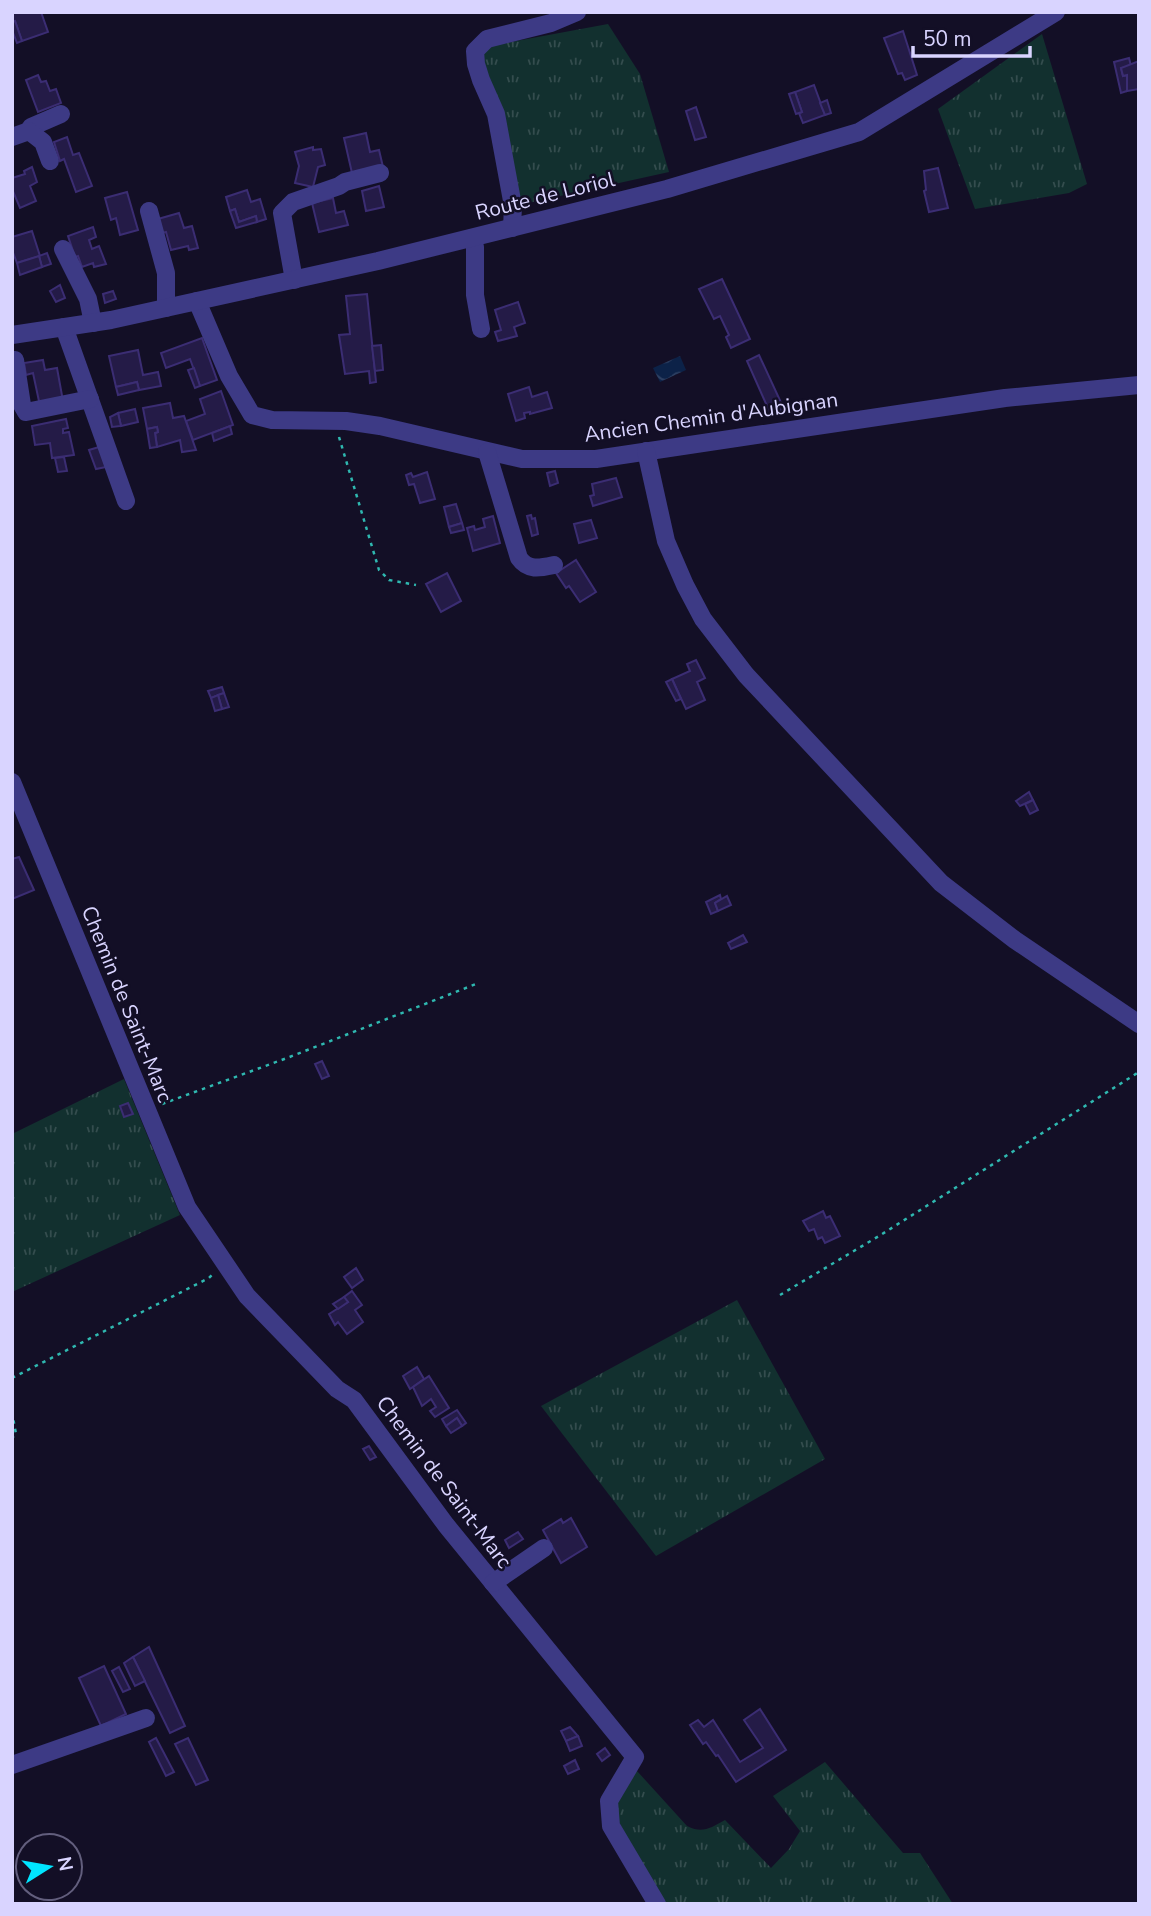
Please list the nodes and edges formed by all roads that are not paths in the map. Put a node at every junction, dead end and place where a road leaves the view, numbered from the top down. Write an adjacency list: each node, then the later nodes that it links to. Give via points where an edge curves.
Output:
1 (578, 12): 8 (street, via 486,39 475,51 478,72 496,114 513,206)
2 (1056, 12): 8 (street, Route de Loriol, via 859,132 667,189)
3 (61, 114): 4 (street)
4 (20, 134): 5 (street, via 43,142)
5 (50, 161)
6 (380, 173): 11 (street, via 293,202 282,213)
7 (149, 211): 13 (street, via 166,274)
8 (512, 228): 9 (street, Route de Loriol)
9 (472, 238): 11 (street, Route de Loriol); 16 (street)
10 (63, 249): 14 (street, via 88,299)
11 (294, 279): 12 (street, Route de Loriol)
12 (197, 301): 13 (street, Route de Loriol); 22 (street, Ancien Chemin d'Aubignan, via 229,376 252,415 380,426)
13 (166, 308): 14 (street, Route de Loriol)
14 (93, 323): 15 (street, Route de Loriol)
15 (64, 327): 17 (street, Route de Loriol); 20 (street)
16 (481, 329)
17 (12, 335)
18 (15, 360): 20 (street, via 26,412)
19 (1139, 385): 21 (street, Ancien Chemin d'Aubignan, via 1005,398)
20 (90, 399): 23 (street)
21 (646, 451): 22 (street, Ancien Chemin d'Aubignan, via 596,459 522,459); 26 (street, via 666,541 685,585 703,620 739,666 942,883 1015,940)
22 (486, 452): 24 (street, via 519,558 535,569)
23 (126, 501)
24 (554, 565)
25 (12, 782): 28 (street, Chemin de Saint-Marc, via 187,1207 256,1306 337,1389 354,1400)
26 (1139, 1024)
27 (544, 1548): 28 (street)
28 (493, 1583): 31 (street, Chemin de Saint-Marc, via 635,1757 609,1801 611,1826)
29 (146, 1718): 30 (street)
30 (12, 1765)
31 (657, 1904)

